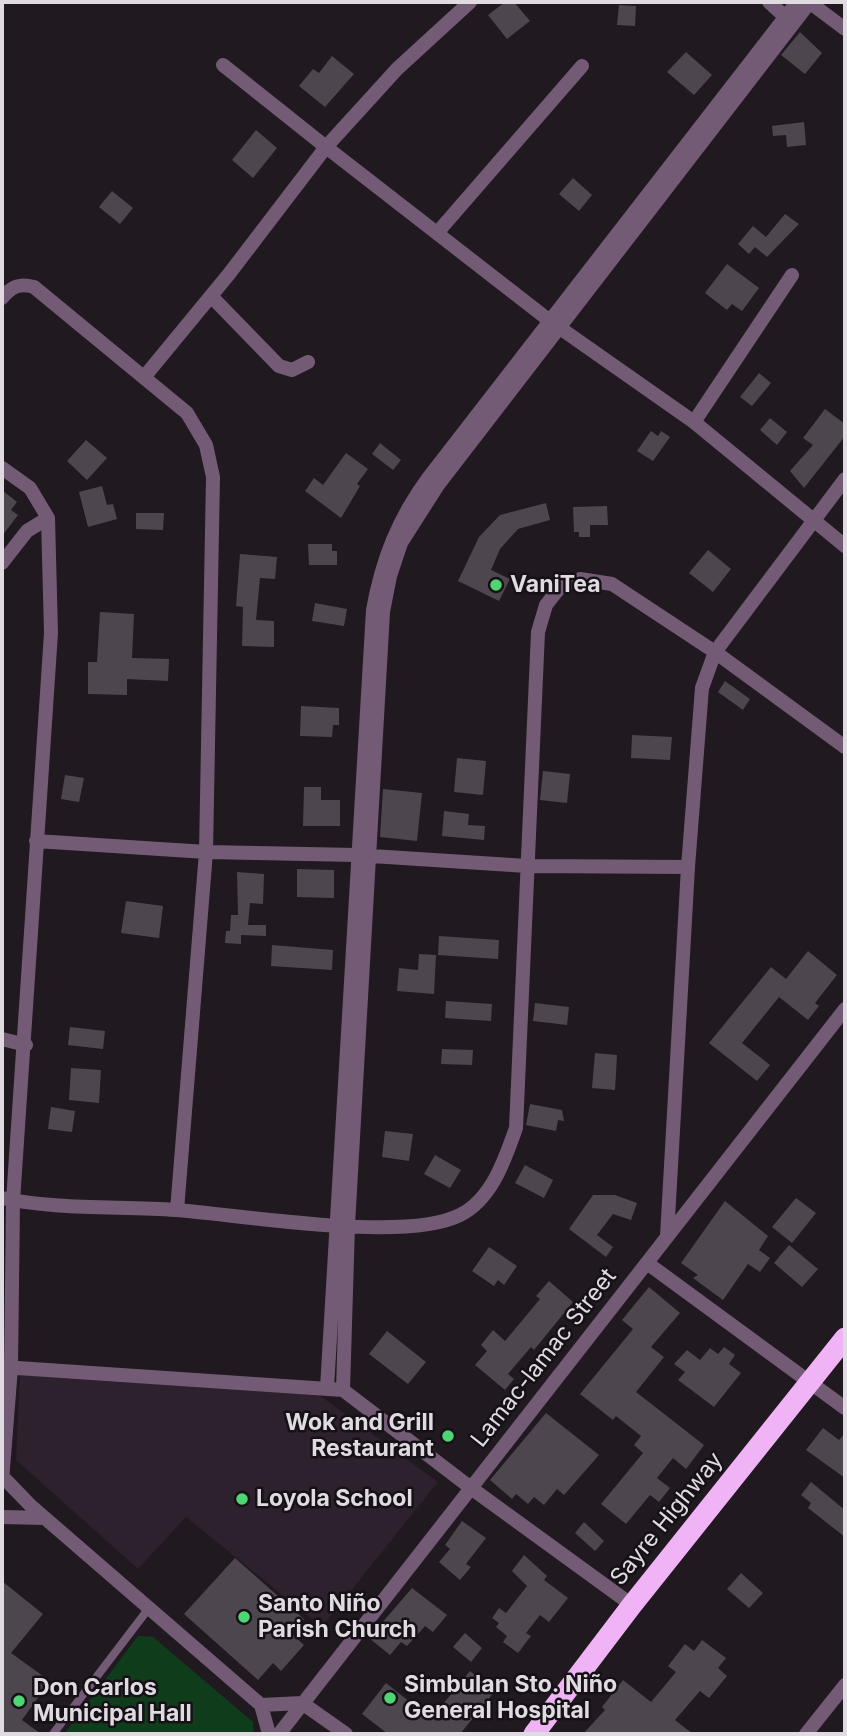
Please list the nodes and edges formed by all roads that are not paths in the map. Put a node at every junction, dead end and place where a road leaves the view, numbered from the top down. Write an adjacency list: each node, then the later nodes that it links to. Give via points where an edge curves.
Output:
1 (470, 2): 9 (street, via 397,69)
2 (769, 2): 5 (street)
3 (797, 2): 5 (street)
4 (810, 2): 5 (street); 6 (street)
5 (790, 21): 14 (street)
6 (845, 29)
7 (223, 65): 9 (street)
8 (582, 66): 10 (street)
9 (326, 147): 10 (street); 13 (street)
10 (437, 233): 14 (street)
11 (792, 275): 17 (street)
12 (3, 295): 16 (street, via 23,284 34,287)
13 (211, 296): 15 (street, via 279,366 292,370); 16 (street)
14 (554, 323): 17 (street); 28 (street, via 433,481 409,505 391,540 373,610 375,653)
15 (308, 362)
16 (145, 376): 27 (street, via 187,413 206,445 213,477)
17 (694, 422): 21 (street)
18 (2, 468): 20 (street, via 30,488)
19 (845, 479): 21 (street)
20 (48, 518): 23 (street, via 26,531); 26 (street, via 51,633)
21 (813, 521): 22 (street); 24 (street)
22 (845, 546)
23 (2, 563)
24 (716, 652): 25 (street); 29 (street, via 612,584 580,579 561,586 546,605 538,632); 30 (street, via 702,688)
25 (845, 747)
26 (36, 841): 27 (street); 33 (street)
27 (206, 852): 28 (street); 35 (street)
28 (363, 855): 29 (street); 36 (street)
29 (527, 866): 30 (street); 36 (street, via 516,1128 504,1162 485,1194 463,1214 434,1226)
30 (688, 867): 37 (street)
31 (845, 1009): 37 (street, Lamac-lamac Street)
32 (2, 1039): 33 (street)
33 (26, 1045): 34 (street)
34 (7, 1200): 35 (street); 40 (street)
35 (177, 1210): 36 (street)
36 (343, 1225): 42 (street); 43 (street)
37 (667, 1236): 38 (street, Lamac-lamac Street)
38 (647, 1264): 41 (street); 46 (street, Lamac-lamac Street)
39 (845, 1338): 41 (highway, Sayre Highway)
40 (6, 1367): 42 (street); 45 (street)
41 (810, 1383): 44 (street); 49 (highway, Sayre Highway)
42 (327, 1388): 43 (street)
43 (343, 1390): 46 (street)
44 (845, 1408)
45 (3, 1480): 48 (street)
46 (471, 1488): 49 (street); 52 (street, Lamac-lamac Street)
47 (2, 1517): 48 (street)
48 (45, 1518): 50 (street)
49 (632, 1605): 58 (highway, Sayre Highway)
50 (149, 1608): 53 (street); 54 (lane)
51 (845, 1685): 59 (street)
52 (302, 1703): 53 (street); 56 (street, Lamac-lamac Street); 57 (street)
53 (261, 1705): 55 (street)
54 (53, 1734)
55 (269, 1734)
56 (279, 1734)
57 (346, 1734)
58 (534, 1734)
59 (806, 1734)

